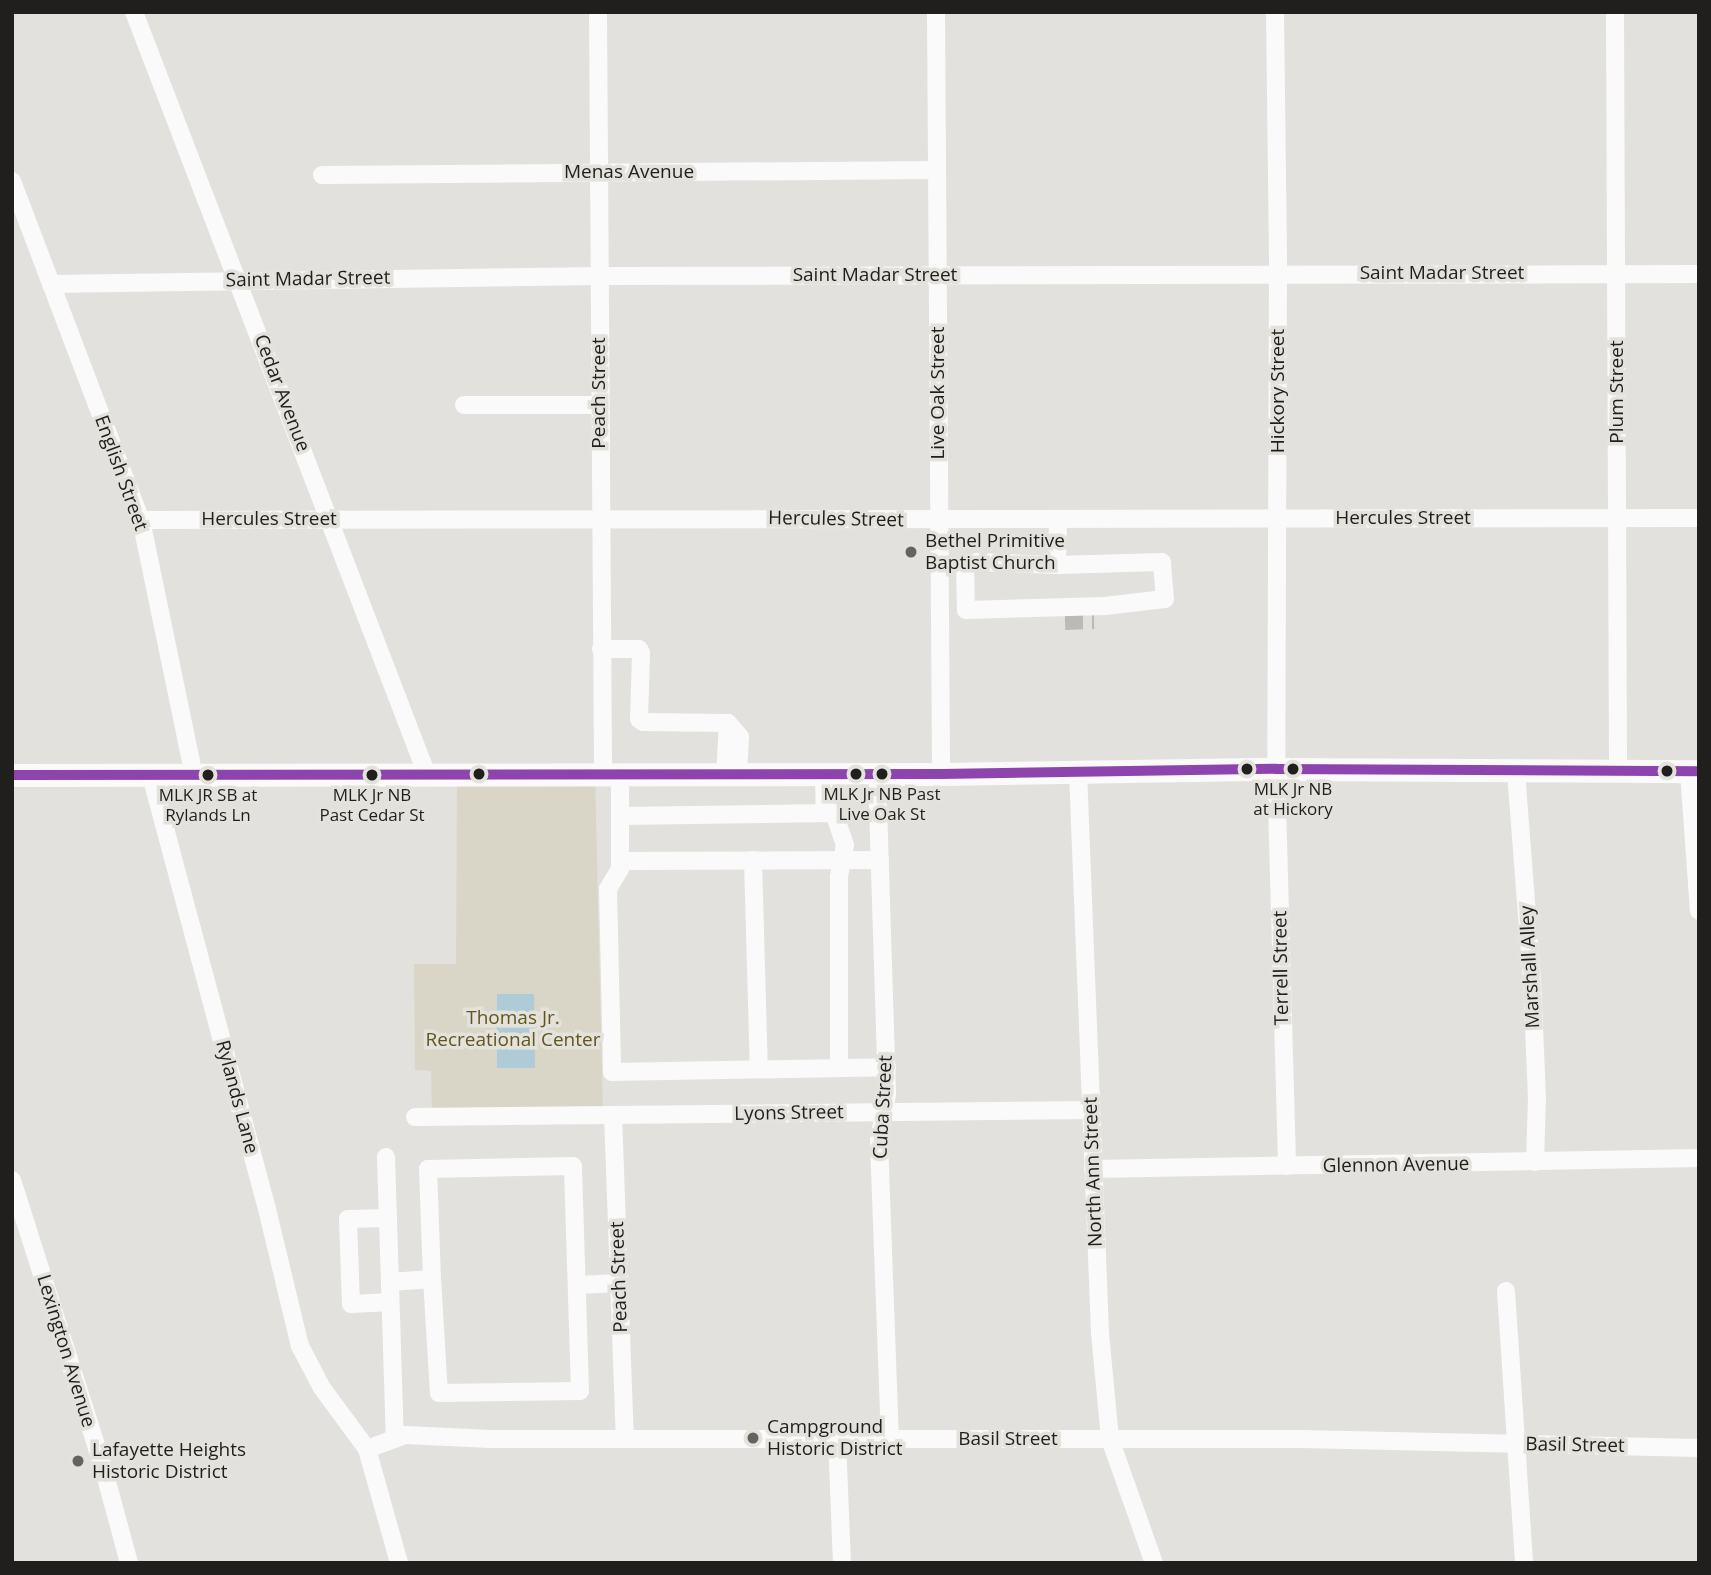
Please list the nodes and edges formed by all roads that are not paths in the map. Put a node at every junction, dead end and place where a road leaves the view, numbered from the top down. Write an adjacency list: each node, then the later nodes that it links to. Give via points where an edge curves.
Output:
1 (134, 12): 15 (street, Cedar Avenue)
2 (598, 12): 7 (street, Peach Street)
3 (936, 12): 6 (street, Live Oak Street)
4 (1275, 12): 10 (street, Hickory Street)
5 (1615, 12): 11 (street, Plum Street)
6 (937, 170): 7 (street, Menas Avenue); 13 (street, Live Oak Street)
7 (599, 172): 8 (street, Menas Avenue); 14 (street, Peach Street)
8 (321, 176)
9 (12, 181): 16 (street, English Street)
10 (1278, 273): 11 (street, Saint Madar Street); 13 (street, Saint Madar Street); 19 (street, Hickory Street)
11 (1616, 274): 12 (street, Saint Madar Street); 20 (street, Plum Street)
12 (1699, 274)
13 (938, 275): 14 (street, Saint Madar Street); 26 (street, Live Oak Street)
14 (599, 276): 15 (street, Saint Madar Street); 18 (street, Peach Street)
15 (239, 280): 16 (street, Saint Madar Street); 22 (street, Cedar Avenue)
16 (51, 284): 25 (street, English Street)
17 (464, 405): 18 (street)
18 (598, 405): 23 (street, Peach Street)
19 (1277, 518): 20 (street, Hercules Street); 24 (street, Hercules Street); 29 (street, Hickory Street)
20 (1617, 518): 21 (street, Hercules Street); 33 (street, Plum Street)
21 (1699, 518)
22 (329, 519): 23 (street, Hercules Street); 25 (street, Hercules Street); 39 (street, Cedar Avenue)
23 (599, 519): 26 (street, Hercules Street); 28 (street, Peach Street)
24 (1058, 519): 26 (street, Hercules Street); 27 (street)
25 (141, 520): 42 (street, English Street)
26 (939, 521): 37 (street, Live Oak Street)
27 (1057, 565): 27 (street, via 977,562 965,566 966,610 1100,612 1165,599 1162,562)
28 (601, 649): 34 (street, via 639,649 639,719 643,722 728,723 740,737); 40 (street, Peach Street)
29 (1276, 769): 31 (main road); 32 (main road); 60 (street, Terrell Street)
30 (1694, 771): 33 (main road); 49 (street)
31 (1078, 772): 37 (main road); 53 (street, North Ann Street)
32 (1517, 772): 33 (main road); 59 (street, Marshall Alley, via 1532,979)
33 (1618, 772)
34 (732, 774): 35 (main road); 40 (main road)
35 (824, 774): 36 (main road); 43 (street)
36 (877, 774): 37 (main road); 47 (street, Cuba Street)
37 (941, 774)
38 (12, 775): 41 (main road)
39 (427, 775): 40 (main road); 42 (main road)
40 (611, 775): 44 (street, Peach Street)
41 (151, 776): 42 (main road); 77 (street, Rylands Lane, via 300,1346 322,1388)
42 (194, 776)
43 (825, 813): 44 (street); 45 (street, via 834,813 841,825)
44 (620, 816): 48 (street, Peach Street)
45 (843, 859): 46 (street); 47 (street); 51 (street, via 839,877)
46 (753, 860): 48 (street); 52 (street)
47 (880, 860): 50 (street, Cuba Street)
48 (620, 861): 52 (street, via 608,890 612,1072)
49 (1699, 911)
50 (887, 1067): 51 (street); 54 (street, Cuba Street)
51 (839, 1068): 52 (street)
52 (759, 1069)
53 (1091, 1110): 54 (street, Lyons Street); 61 (street, North Ann Street)
54 (884, 1112): 55 (street, Lyons Street); 73 (street, Cuba Street, via 879,1141)
55 (613, 1115): 56 (street, Lyons Street); 66 (street, Peach Street)
56 (415, 1117)
57 (386, 1157): 63 (street)
58 (1699, 1158): 59 (street, Glennon Avenue)
59 (1535, 1162): 60 (street, Glennon Avenue)
60 (1287, 1166): 61 (street, Glennon Avenue)
61 (1093, 1169): 74 (street, North Ann Street)
62 (12, 1180): 78 (street, Lexington Avenue)
63 (388, 1217): 65 (street); 69 (street, via 348,1219 351,1304)
64 (432, 1279): 65 (street); 67 (street, via 439,1393 580,1391); 67 (street, via 428,1169 573,1166)
65 (390, 1282): 69 (street)
66 (619, 1283): 67 (street); 71 (street, Peach Street)
67 (577, 1285)
68 (1506, 1291): 75 (street)
69 (390, 1302): 70 (street)
70 (395, 1439): 71 (street, Basil Street, via 405,1435); 77 (street, Basil Street)
71 (625, 1439): 72 (street, Basil Street)
72 (837, 1439): 73 (street, Basil Street); 80 (street)
73 (890, 1439): 74 (street, Basil Street)
74 (1110, 1439): 75 (street, Basil Street); 81 (street, North Ann Street)
75 (1516, 1444): 76 (street, Basil Street); 82 (street)
76 (1699, 1448)
77 (367, 1449): 79 (street)
78 (129, 1563)
79 (399, 1563)
80 (842, 1563)
81 (1154, 1563)
82 (1524, 1563)

